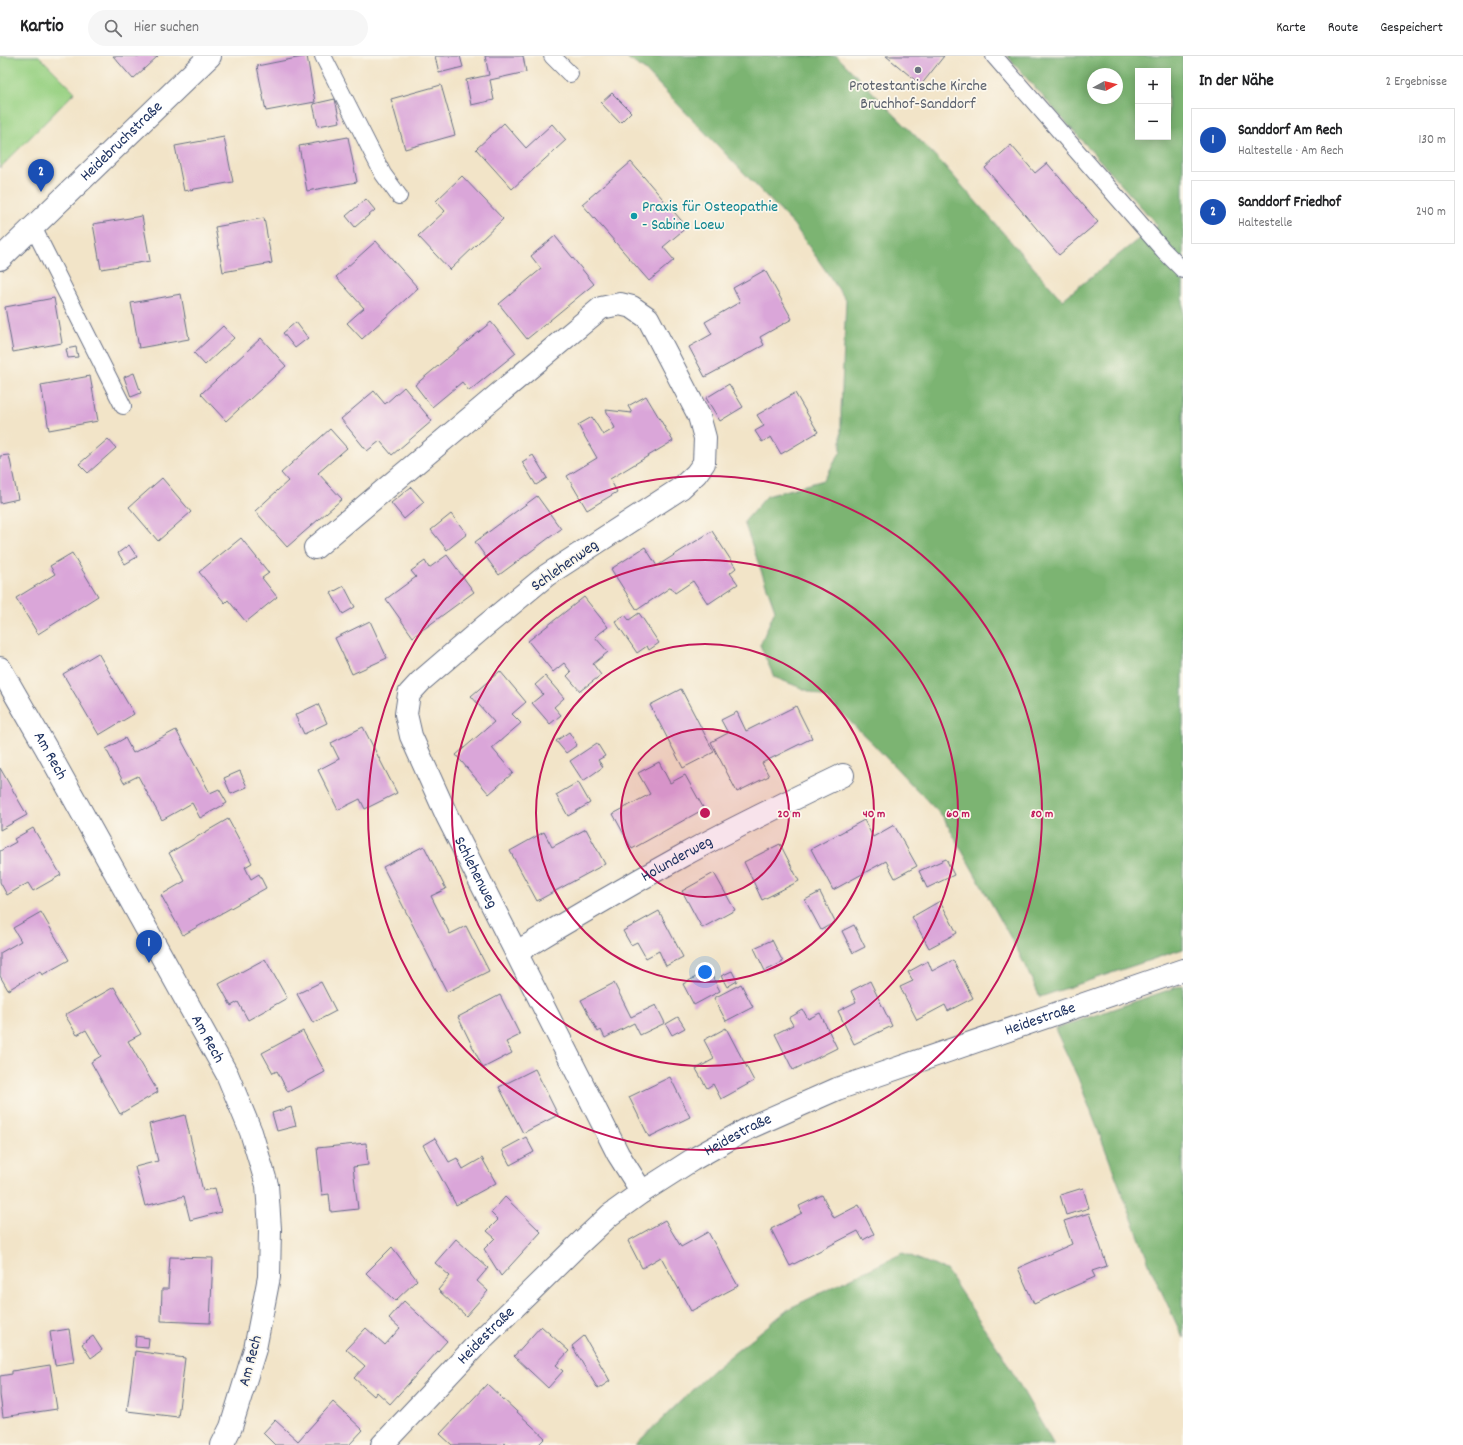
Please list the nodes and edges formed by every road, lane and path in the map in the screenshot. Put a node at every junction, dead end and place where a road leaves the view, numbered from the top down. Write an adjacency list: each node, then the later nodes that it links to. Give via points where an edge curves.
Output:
1 (210, 56): 7 (street, Heidebruchstraße)
2 (322, 56): 6 (lane, via 383,174)
3 (552, 56): 5 (lane)
4 (994, 56): 9 (lane)
5 (570, 74)
6 (399, 196)
7 (33, 227): 8 (street, Heidebruchstraße); 10 (lane)
8 (0, 259)
9 (1183, 270)
10 (123, 406)
11 (315, 548): 14 (street, Schlehenweg, via 601,308 620,304 632,307 648,318 699,416 705,438 704,463 681,488 547,575 421,681 409,694 406,714 411,736 447,816)
12 (0, 668): 17 (street, Am Rech, via 227,1074 251,1132 266,1185 270,1229 269,1277 256,1349 231,1427)
13 (843, 775): 14 (street, Holunderweg, via 684,855)
14 (517, 952): 16 (street, Schlehenweg, via 618,1154)
15 (1183, 970): 16 (street, Heidestraße, via 837,1089 751,1127)
16 (642, 1192): 18 (street, Heidestraße, via 610,1215 572,1250 482,1339)
17 (222, 1445)
18 (382, 1445)

